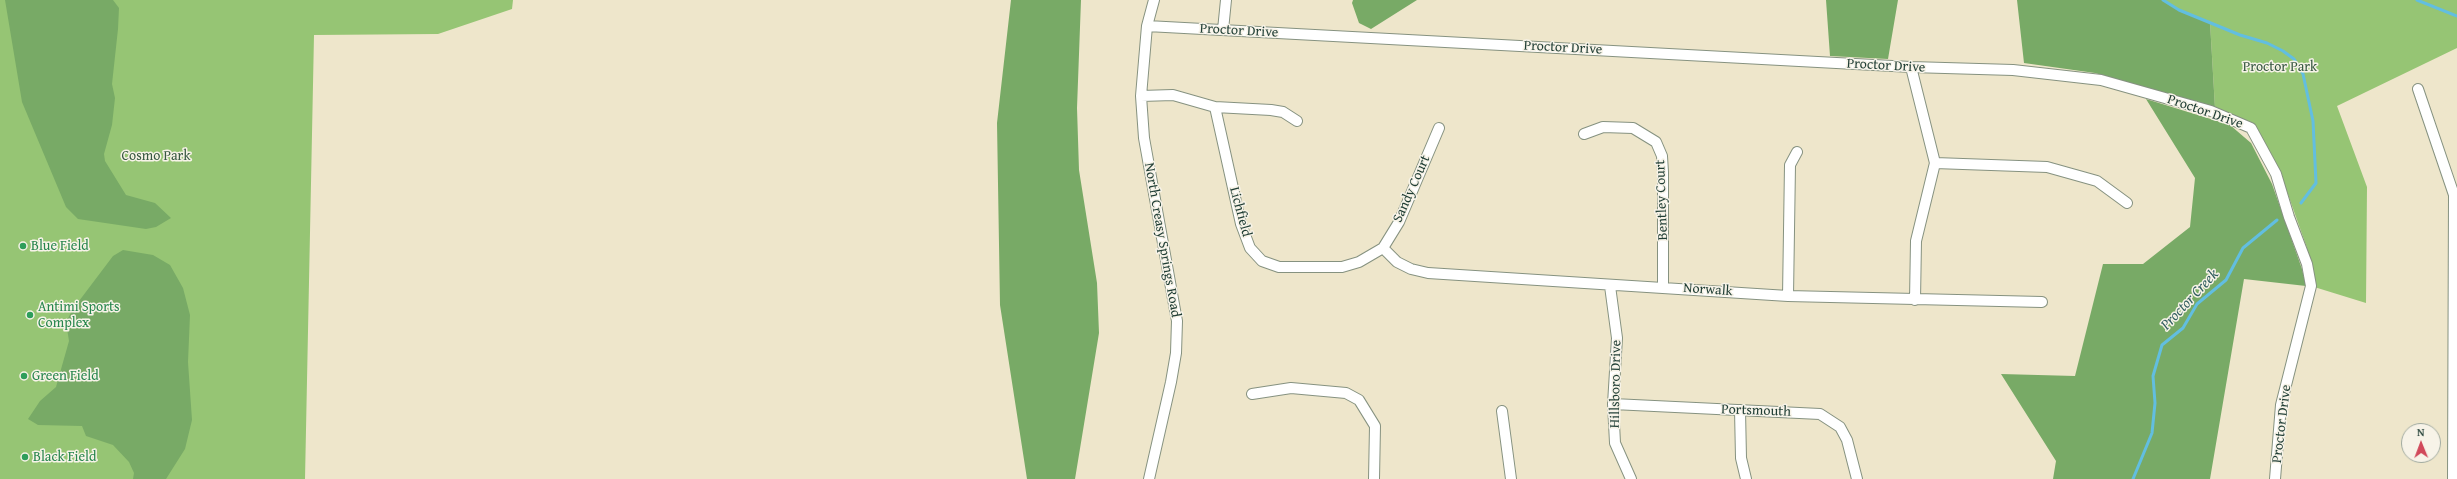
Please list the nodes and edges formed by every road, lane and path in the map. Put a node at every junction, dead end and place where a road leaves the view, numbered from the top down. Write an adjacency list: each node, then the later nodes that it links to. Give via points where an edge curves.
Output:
1 (1154, 0): 3 (street, North Creasy Springs Road)
2 (1226, 0): 4 (street)
3 (1148, 26): 4 (street, Proctor Drive); 7 (street, North Creasy Springs Road)
4 (1223, 30): 5 (street, Proctor Drive)
5 (1911, 67): 13 (street); 33 (street, Proctor Drive, via 2013,70 2101,80 2210,111 2251,128 2276,174 2307,264 2310,286 2281,405)
6 (2418, 89): 14 (street)
7 (1141, 96): 8 (street, via 1173,95); 27 (street, North Creasy Springs Road, via 1144,138 1177,322 1176,353)
8 (1215, 107): 9 (street, via 1283,112); 16 (street, Lichfield, via 1241,224 1250,248 1262,260 1279,267 1328,269 1359,262)
9 (1297, 121)
10 (1439, 128): 16 (street, Sandy Court, via 1399,222)
11 (1584, 134): 18 (street, Bentley Court, via 1603,127 1633,128 1656,142 1662,156 1663,172)
12 (1797, 152): 19 (street, via 1790,165)
13 (1936, 163): 15 (street, via 2047,167 2097,181); 20 (street, via 1916,240)
14 (2456, 194): 22 (street)
15 (2127, 203)
16 (1382, 248): 17 (street, Norwalk, via 1397,262 1412,270 1428,273)
17 (1610, 286): 18 (street, Norwalk); 24 (street, Hillsboro Drive, via 1617,338)
18 (1663, 287): 19 (street, Norwalk)
19 (1788, 296): 20 (street, Norwalk)
20 (1915, 300): 21 (street, Norwalk)
21 (2042, 302)
22 (2456, 341): 34 (street)
23 (1252, 394): 28 (street, via 1291,388 1346,393 1359,400 1376,426)
24 (1613, 404): 25 (street, Portsmouth); 30 (street, Hillsboro Drive, via 1615,443)
25 (1740, 410): 31 (street, via 1741,458); 32 (street, Portsmouth, via 1802,412 1829,418 1840,427 1847,440)
26 (1502, 411): 29 (street)
27 (1149, 479)
28 (1374, 479)
29 (1511, 479)
30 (1631, 479)
31 (1746, 479)
32 (1858, 479)
33 (2275, 479)
34 (2452, 479)

